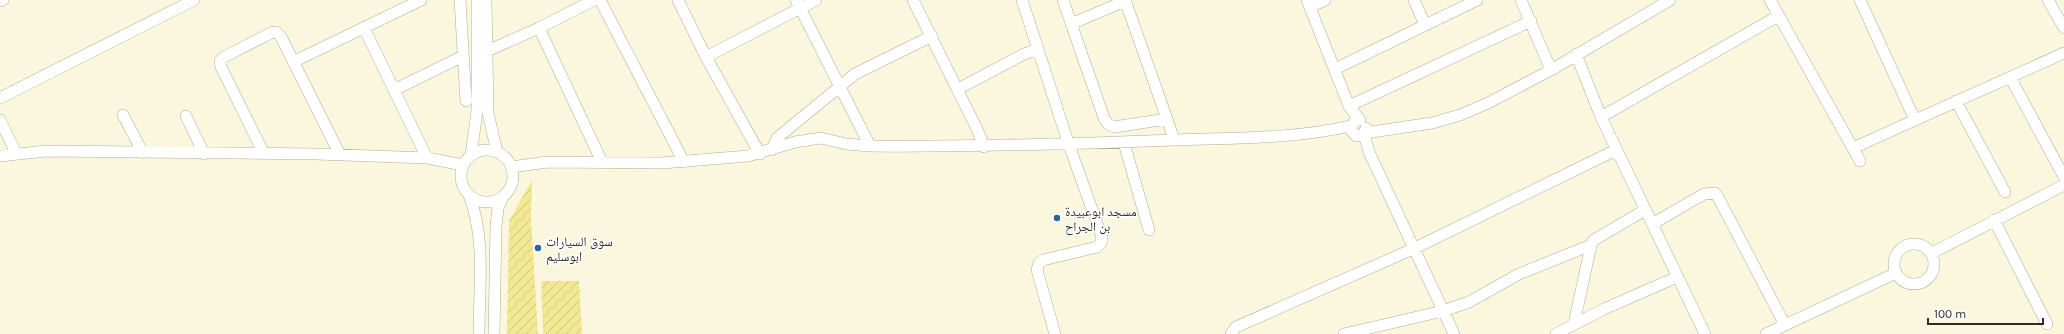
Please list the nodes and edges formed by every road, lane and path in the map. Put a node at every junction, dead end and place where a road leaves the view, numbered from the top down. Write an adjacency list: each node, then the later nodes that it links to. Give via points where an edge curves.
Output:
1 (3, 0): 22 (street)
2 (194, 0): 47 (street)
3 (421, 0): 30 (street)
4 (460, 0): 38 (street)
5 (477, 0): 73 (street, via 476,111)
6 (486, 0): 35 (street)
7 (594, 0): 31 (street)
8 (600, 0): 78 (street)
9 (678, 0): 39 (street)
10 (816, 0): 24 (street)
11 (913, 0): 33 (street)
12 (1022, 0): 34 (street)
13 (1063, 0): 28 (street)
14 (1125, 0): 28 (street); 54 (street)
15 (1325, 0): 25 (street)
16 (1414, 0): 29 (street)
17 (1477, 0): 29 (street)
18 (1670, 0): 37 (street)
19 (1770, 0): 26 (street)
20 (1860, 0): 56 (street)
21 (2048, 0): 32 (street)
22 (0, 1)
23 (1523, 1): 27 (street)
24 (798, 4): 39 (street); 44 (street)
25 (1309, 4): 41 (street)
26 (1778, 16): 53 (street); 63 (street)
27 (1531, 21): 42 (street); 50 (street)
28 (1072, 24): 54 (street, via 1108,124 1114,126)
29 (1425, 25): 41 (street)
30 (364, 28): 40 (street); 46 (street)
31 (539, 28): 35 (street); 77 (street)
32 (2064, 28)
33 (932, 36): 44 (street, via 863,69); 45 (street)
34 (1038, 49): 45 (street); 60 (street)
35 (487, 51): 66 (street, via 489,118)
36 (2064, 53): 43 (street)
37 (1576, 54): 42 (street); 53 (street)
38 (463, 56): 46 (street); 48 (street)
39 (706, 57): 71 (street)
40 (293, 62): 70 (street, via 279,34 273,32 220,61); 72 (street)
41 (1335, 69): 50 (street)
42 (1551, 70): 57 (street, via 1460,115 1432,123 1381,130)
43 (2010, 77): 49 (street); 81 (street)
44 (840, 85): 61 (street); 64 (street, via 777,138)
45 (958, 89): 62 (street)
46 (394, 90): 75 (street)
47 (0, 98)
48 (466, 101)
49 (1956, 101): 56 (street); 83 (street)
50 (1349, 106): 57 (street)
51 (123, 115): 68 (street)
52 (186, 116): 69 (street)
53 (1601, 117): 65 (street)
54 (1167, 119): 58 (street)
55 (0, 120): 67 (street)
56 (1915, 120): 63 (street)
57 (1358, 129): 58 (street); 91 (street)
58 (1174, 140): 59 (street)
59 (1124, 143): 60 (street); 89 (street)
60 (1069, 145): 62 (street); 102 (street, via 1102,239 1097,247 1043,260 1038,265 1037,270)
61 (870, 146): 62 (street); 64 (street, via 821,138 795,142)
62 (984, 147)
63 (1853, 148): 76 (street)
64 (772, 150): 71 (street)
65 (1616, 150): 86 (street); 91 (street)
66 (497, 152): 73 (street, via 481,150); 80 (street, via 506,158)
67 (16, 153): 68 (street); 74 (street)
68 (143, 153): 69 (street)
69 (204, 154): 70 (street)
70 (264, 154): 72 (street)
71 (760, 154): 78 (street)
72 (340, 155): 75 (street)
73 (471, 155): 79 (street)
74 (0, 156)
75 (427, 158): 79 (street)
76 (1860, 160)
77 (602, 162): 78 (street); 80 (street, via 544,163)
78 (684, 162)
79 (463, 165): 84 (street, via 462,184)
80 (511, 167): 85 (street, via 512,182)
81 (2064, 177)
82 (2064, 185): 87 (street)
83 (2005, 192)
84 (469, 194): 85 (street, via 475,199 490,201); 100 (street, via 480,235)
85 (504, 195): 101 (street, via 498,208 496,226)
86 (1645, 210): 88 (street); 90 (street, via 1598,236)
87 (1994, 220): 92 (street); 97 (street)
88 (1652, 224): 94 (street); 98 (street, via 1704,194 1715,193)
89 (1150, 230)
90 (1591, 245): 95 (street, via 1519,274 1469,302); 96 (street)
91 (1413, 249): 95 (street); 103 (street, via 1236,327)
92 (1932, 253): 93 (street, via 1917,243 1904,246 1894,261); 93 (street, via 1933,272 1924,282 1905,282)
93 (1896, 273): 98 (street)
94 (1677, 277): 96 (street); 107 (street)
95 (1443, 311): 99 (street); 105 (street)
96 (1574, 324): 106 (street)
97 (2047, 324)
98 (1785, 325): 108 (street)
99 (1379, 331): 104 (street)
100 (479, 334)
101 (494, 334)
102 (1055, 334)
103 (1231, 334)
104 (1344, 334)
105 (1454, 334)
106 (1556, 334)
107 (1705, 334)
108 (1766, 334)

